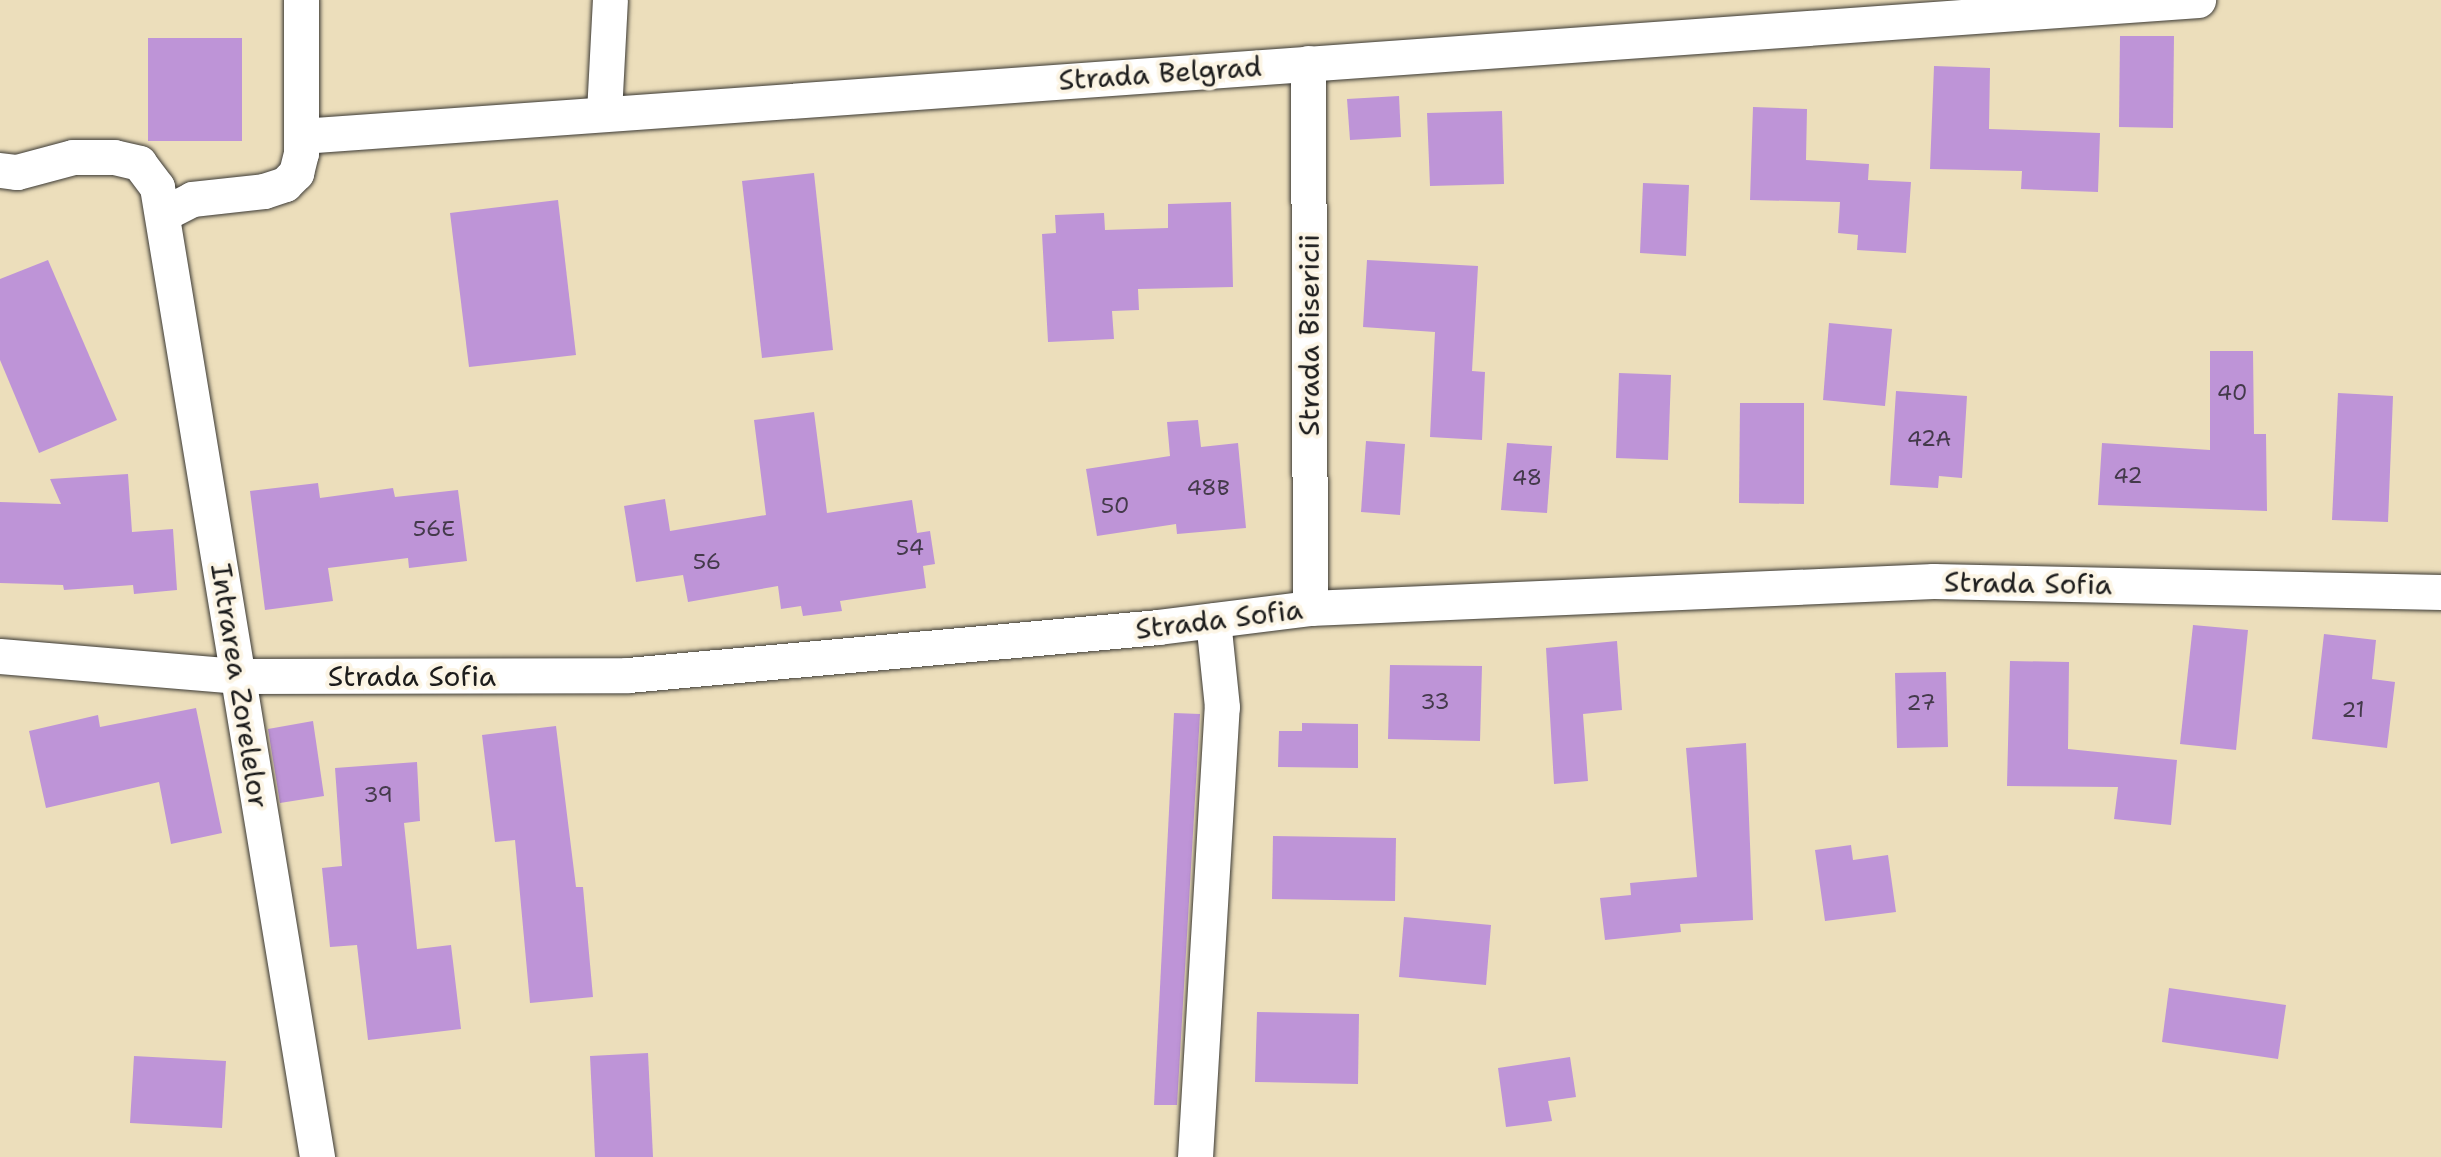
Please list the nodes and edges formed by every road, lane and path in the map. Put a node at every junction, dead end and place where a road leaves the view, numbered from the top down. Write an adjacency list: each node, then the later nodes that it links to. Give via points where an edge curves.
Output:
1 (301, 0): 6 (street)
2 (610, 0): 5 (street)
3 (2198, 0): 4 (street, Strada Belgrad)
4 (1308, 63): 5 (street, Strada Belgrad); 10 (street, Strada Bisericii)
5 (604, 113): 6 (street, Strada Belgrad)
6 (301, 136): 8 (street, via 296,173 285,184 192,199)
7 (0, 170): 8 (street, Intrarea Zorelelor, via 73,157 139,162 158,186)
8 (164, 214): 13 (street, Intrarea Zorelelor)
9 (2441, 592): 10 (street, Strada Sofia, via 1932,581)
10 (1310, 608): 11 (street, Strada Sofia)
11 (1213, 620): 13 (street, Strada Sofia, via 702,671); 15 (street, via 1222,707)
12 (0, 656): 13 (street, Strada Sofia)
13 (239, 676): 14 (street, Intrarea Zorelelor)
14 (317, 1157)
15 (1195, 1157)

